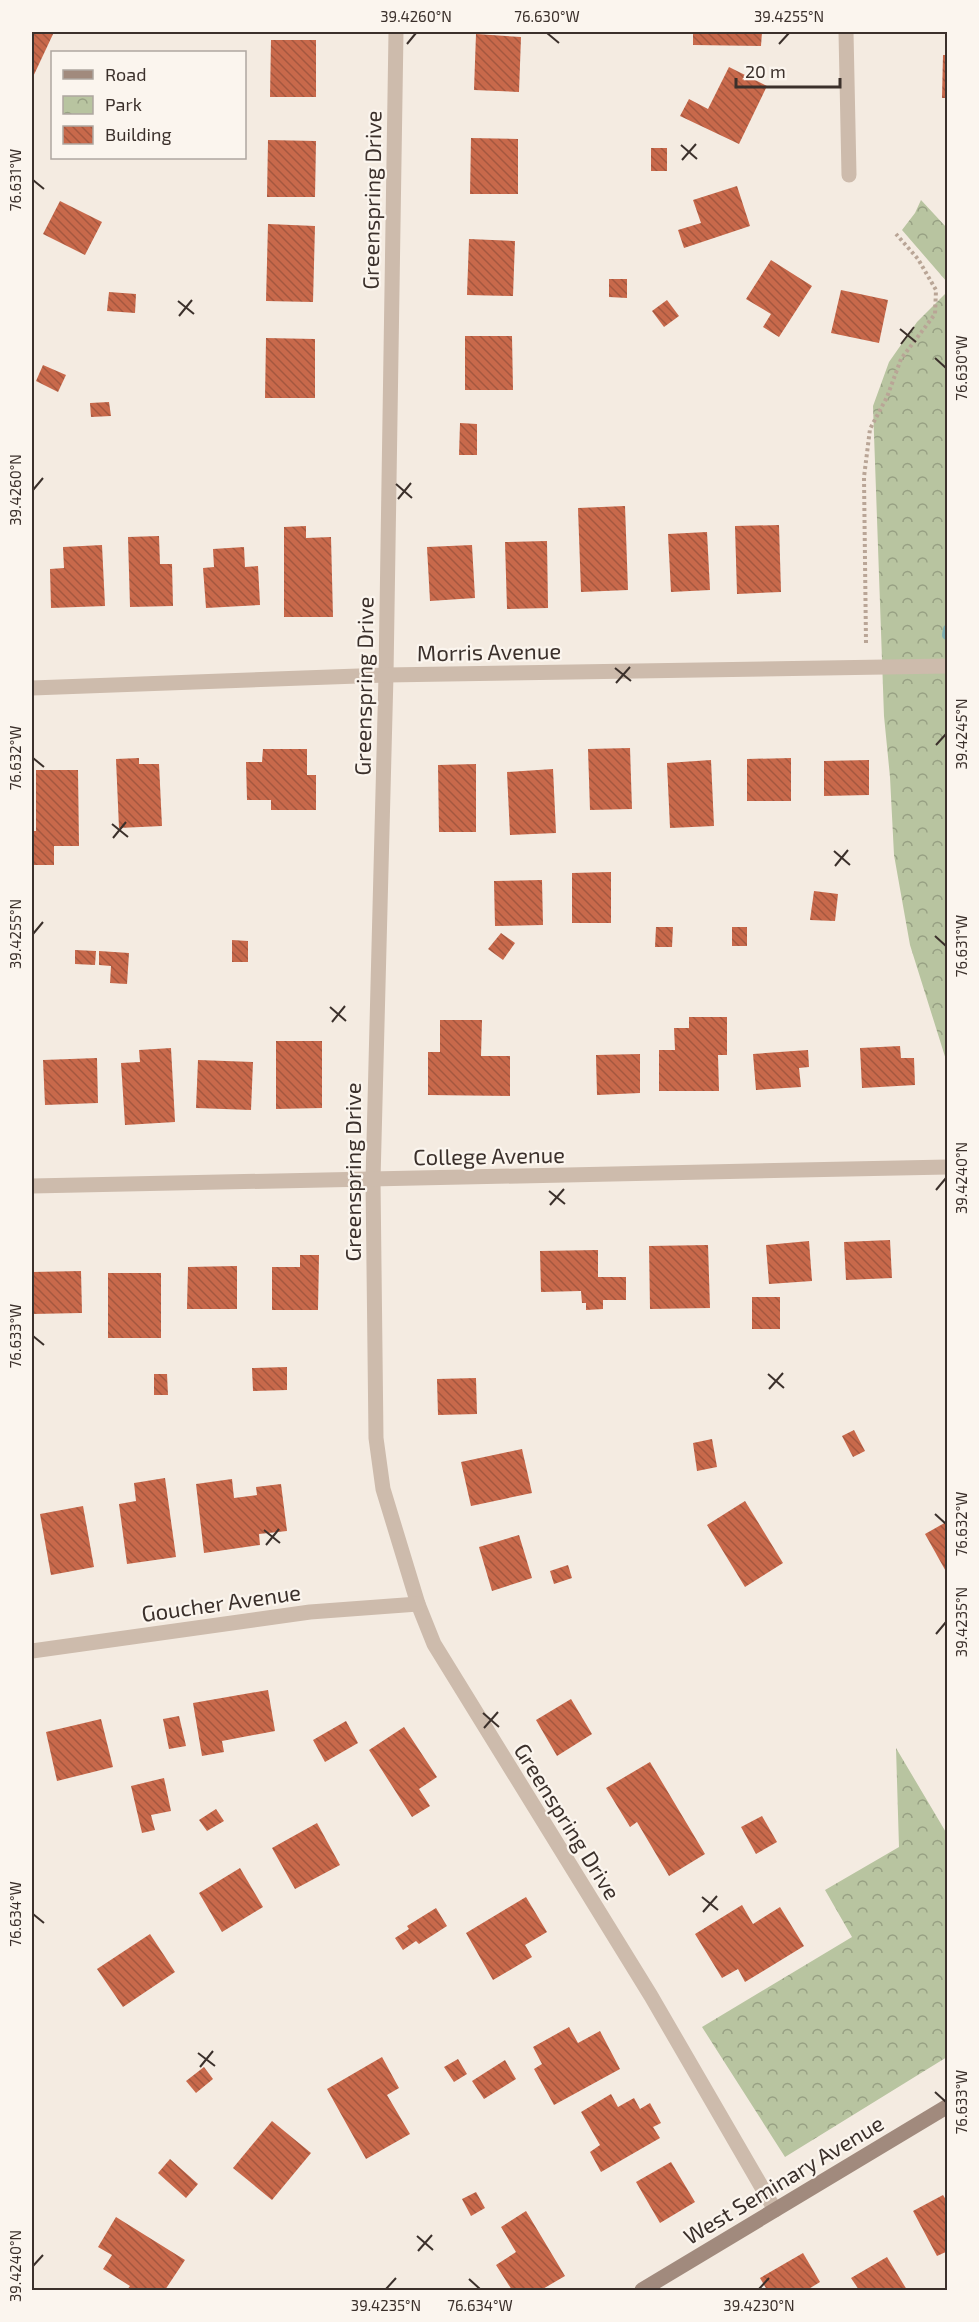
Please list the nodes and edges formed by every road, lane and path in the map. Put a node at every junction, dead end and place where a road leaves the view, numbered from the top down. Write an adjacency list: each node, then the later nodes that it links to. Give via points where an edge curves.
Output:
1 (396, 32): 7 (street, Greenspring Drive)
2 (846, 32): 3 (street)
3 (849, 175)
4 (896, 234): 6 (path, via 918,259 936,290 935,314 901,359 870,429 864,477)
5 (948, 666): 6 (street, Morris Avenue)
6 (866, 667): 7 (street, Morris Avenue)
7 (387, 675): 8 (street, Morris Avenue); 10 (street, Greenspring Drive)
8 (32, 688)
9 (948, 1167): 10 (street, College Avenue)
10 (373, 1180): 11 (street, College Avenue); 12 (street, Greenspring Drive, via 376,1438 383,1489)
11 (32, 1186)
12 (418, 1604): 13 (street, Goucher Avenue, via 310,1612); 15 (street, Greenspring Drive, via 452,1675 651,1996)
13 (32, 1651)
14 (948, 2106): 15 (main road, West Seminary Avenue)
15 (775, 2210): 16 (main road, West Seminary Avenue)
16 (643, 2290)

